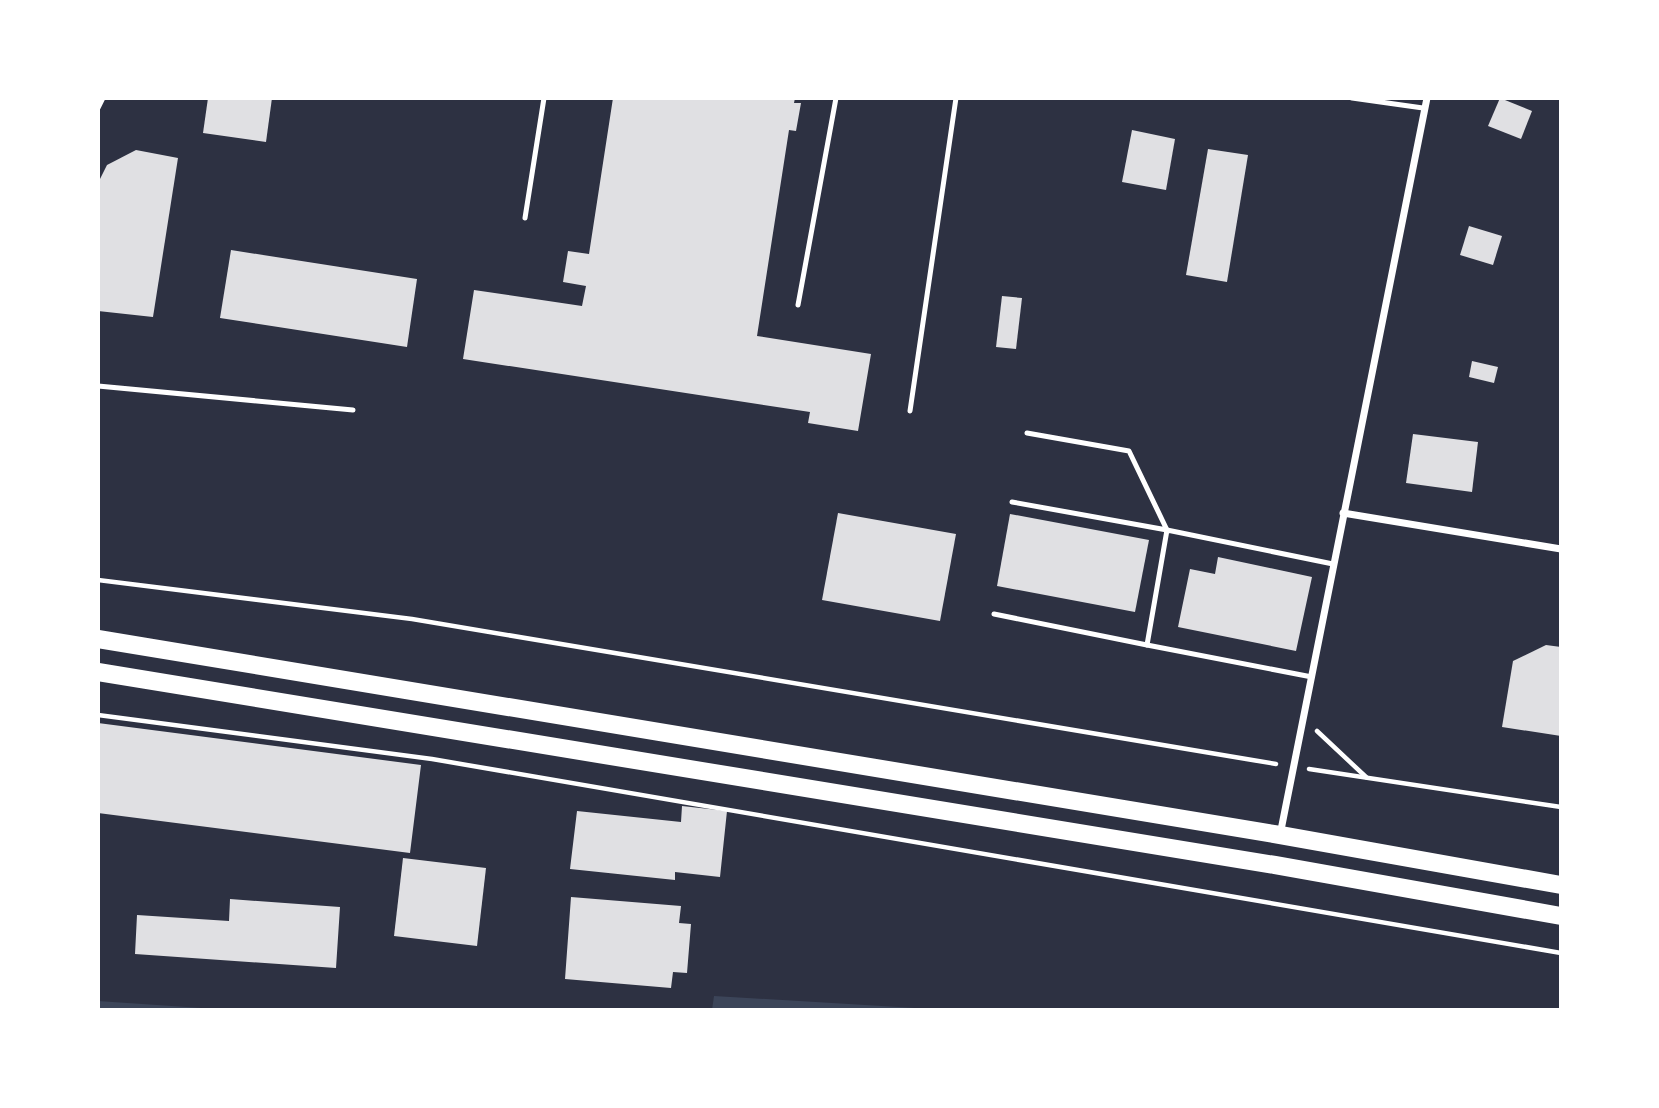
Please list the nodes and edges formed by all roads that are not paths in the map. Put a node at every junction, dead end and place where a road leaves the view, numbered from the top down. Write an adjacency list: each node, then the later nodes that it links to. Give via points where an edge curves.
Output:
1 (103, 98): 7 (lane)
2 (544, 98): 9 (lane)
3 (836, 98): 10 (lane)
4 (956, 98): 13 (lane)
5 (1352, 98): 8 (lane)
6 (1427, 98): 8 (street)
7 (98, 108)
8 (1423, 108): 16 (street)
9 (525, 218)
10 (798, 305)
11 (98, 386): 12 (lane)
12 (354, 410)
13 (910, 411)
14 (1027, 433): 17 (lane, via 1129,451)
15 (1013, 502): 17 (lane)
16 (1343, 513): 18 (street); 19 (street)
17 (1167, 530): 19 (lane); 22 (lane)
18 (1561, 549)
19 (1333, 564): 24 (street)
20 (994, 614): 22 (lane)
21 (98, 639): 25 (main road)
22 (1147, 645): 24 (lane)
23 (98, 671): 27 (main road)
24 (1312, 677): 25 (street)
25 (1280, 835): 26 (main road)
26 (1561, 885)
27 (1561, 916)

